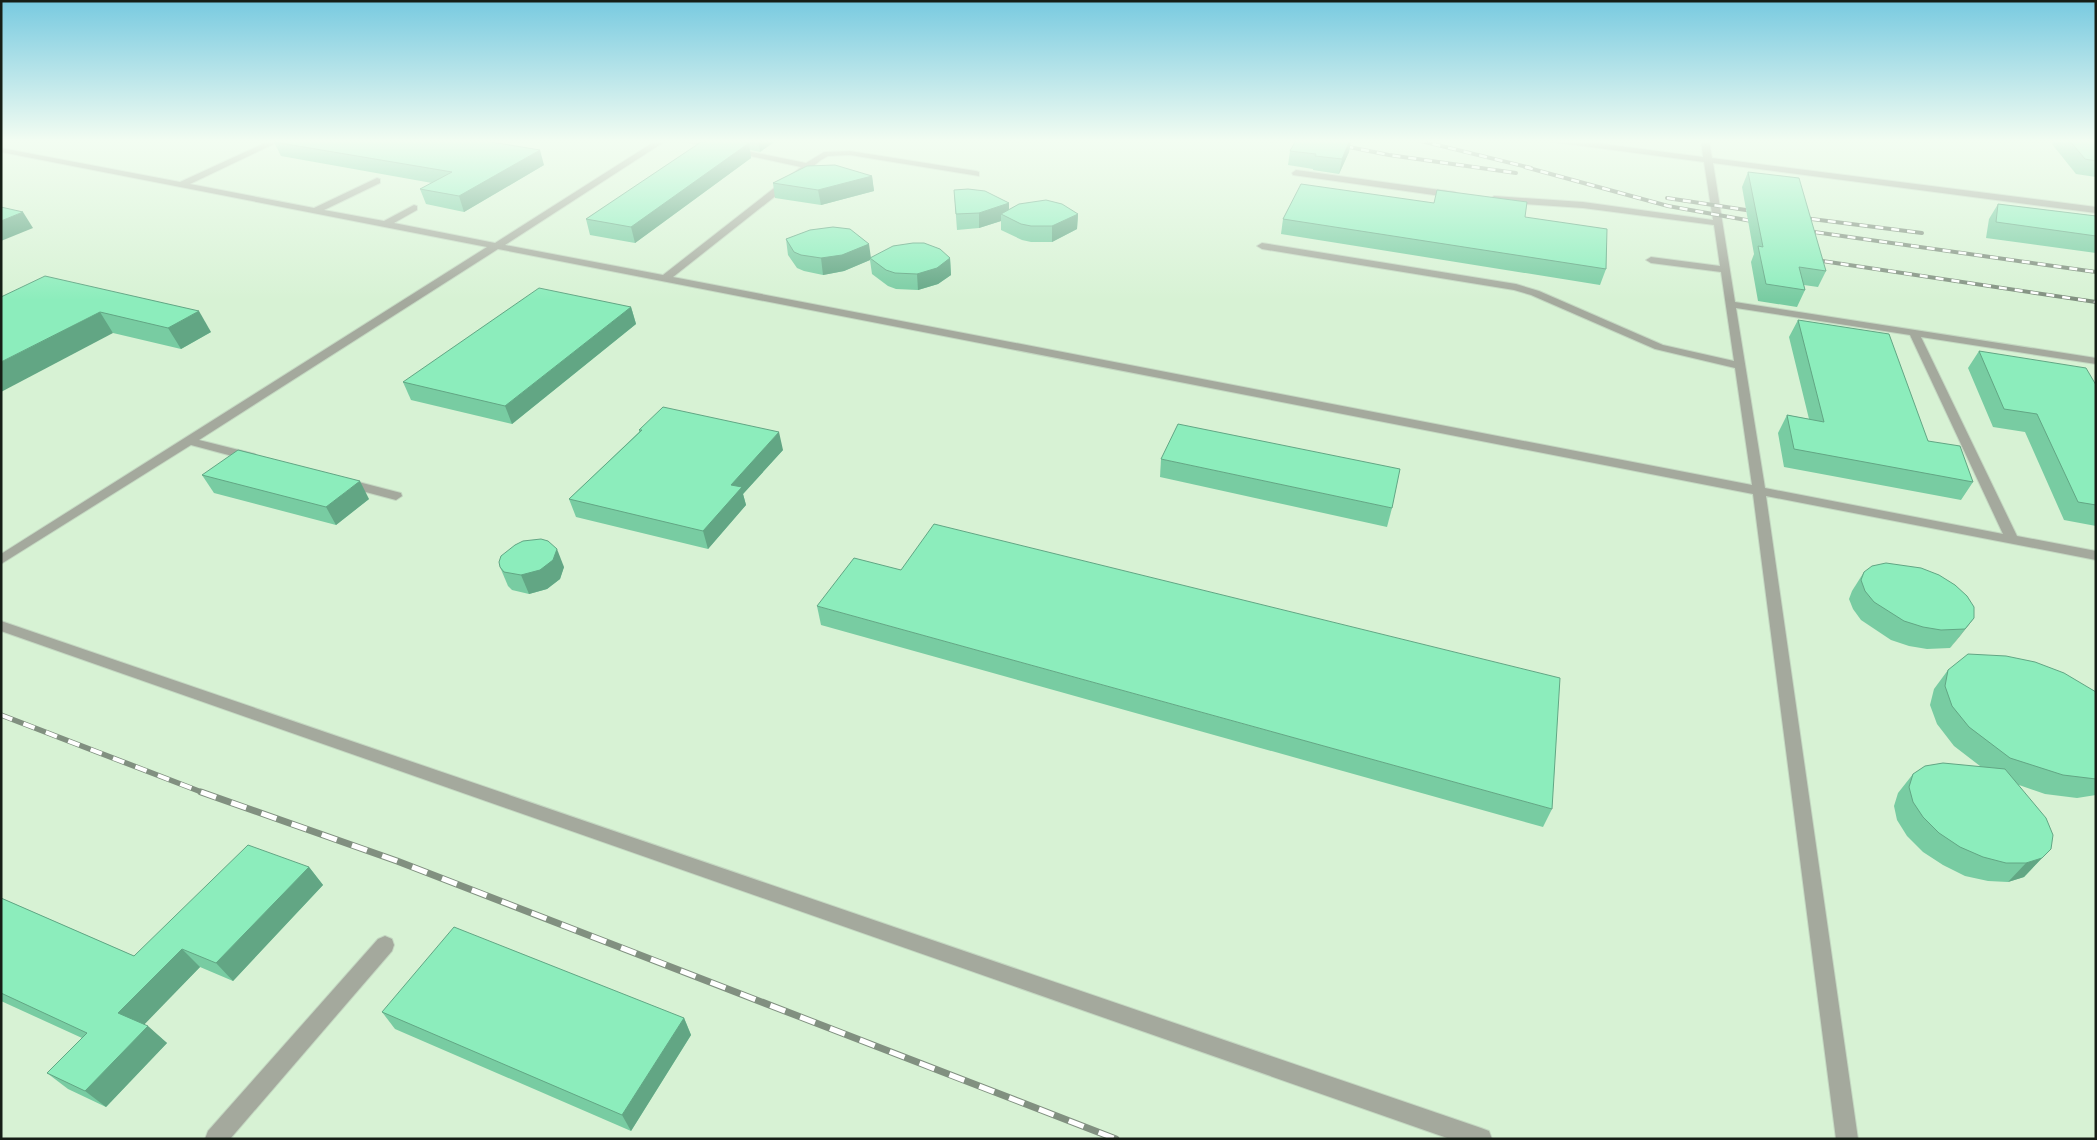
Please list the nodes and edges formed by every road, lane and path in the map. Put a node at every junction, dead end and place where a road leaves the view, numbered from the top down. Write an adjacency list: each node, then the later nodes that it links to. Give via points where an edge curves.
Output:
1 (223, 193): 12 (lane)
2 (352, 193): 12 (lane)
3 (579, 193): 15 (lane)
4 (774, 193): 19 (lane)
5 (1443, 193): 8 (lane)
6 (1712, 193): 13 (lane)
7 (1965, 193): 11 (lane)
8 (1464, 196)
9 (1484, 198): 13 (lane, via 1583,205)
10 (414, 208): 14 (lane)
11 (2096, 210)
12 (315, 211): 14 (lane)
13 (1716, 223): 18 (lane)
14 (384, 225): 15 (lane)
15 (496, 246): 19 (lane); 24 (lane)
16 (1262, 246): 23 (lane, via 1516,287 1659,347)
17 (1651, 260): 18 (lane)
18 (1724, 270): 20 (lane)
19 (664, 279): 27 (lane)
20 (1730, 304): 21 (lane); 23 (lane)
21 (1914, 333): 22 (lane); 29 (lane)
22 (2096, 361)
23 (1739, 366): 27 (lane)
24 (189, 441): 25 (lane); 31 (lane)
25 (264, 461)
26 (330, 479): 28 (lane)
27 (1759, 490): 29 (lane); 36 (lane)
28 (396, 496)
29 (2012, 539): 30 (lane)
30 (2096, 556)
31 (1, 560)
32 (1, 626): 35 (lane)
33 (385, 945): 34 (lane)
34 (216, 1139)
35 (1481, 1139)
36 (1847, 1139)

